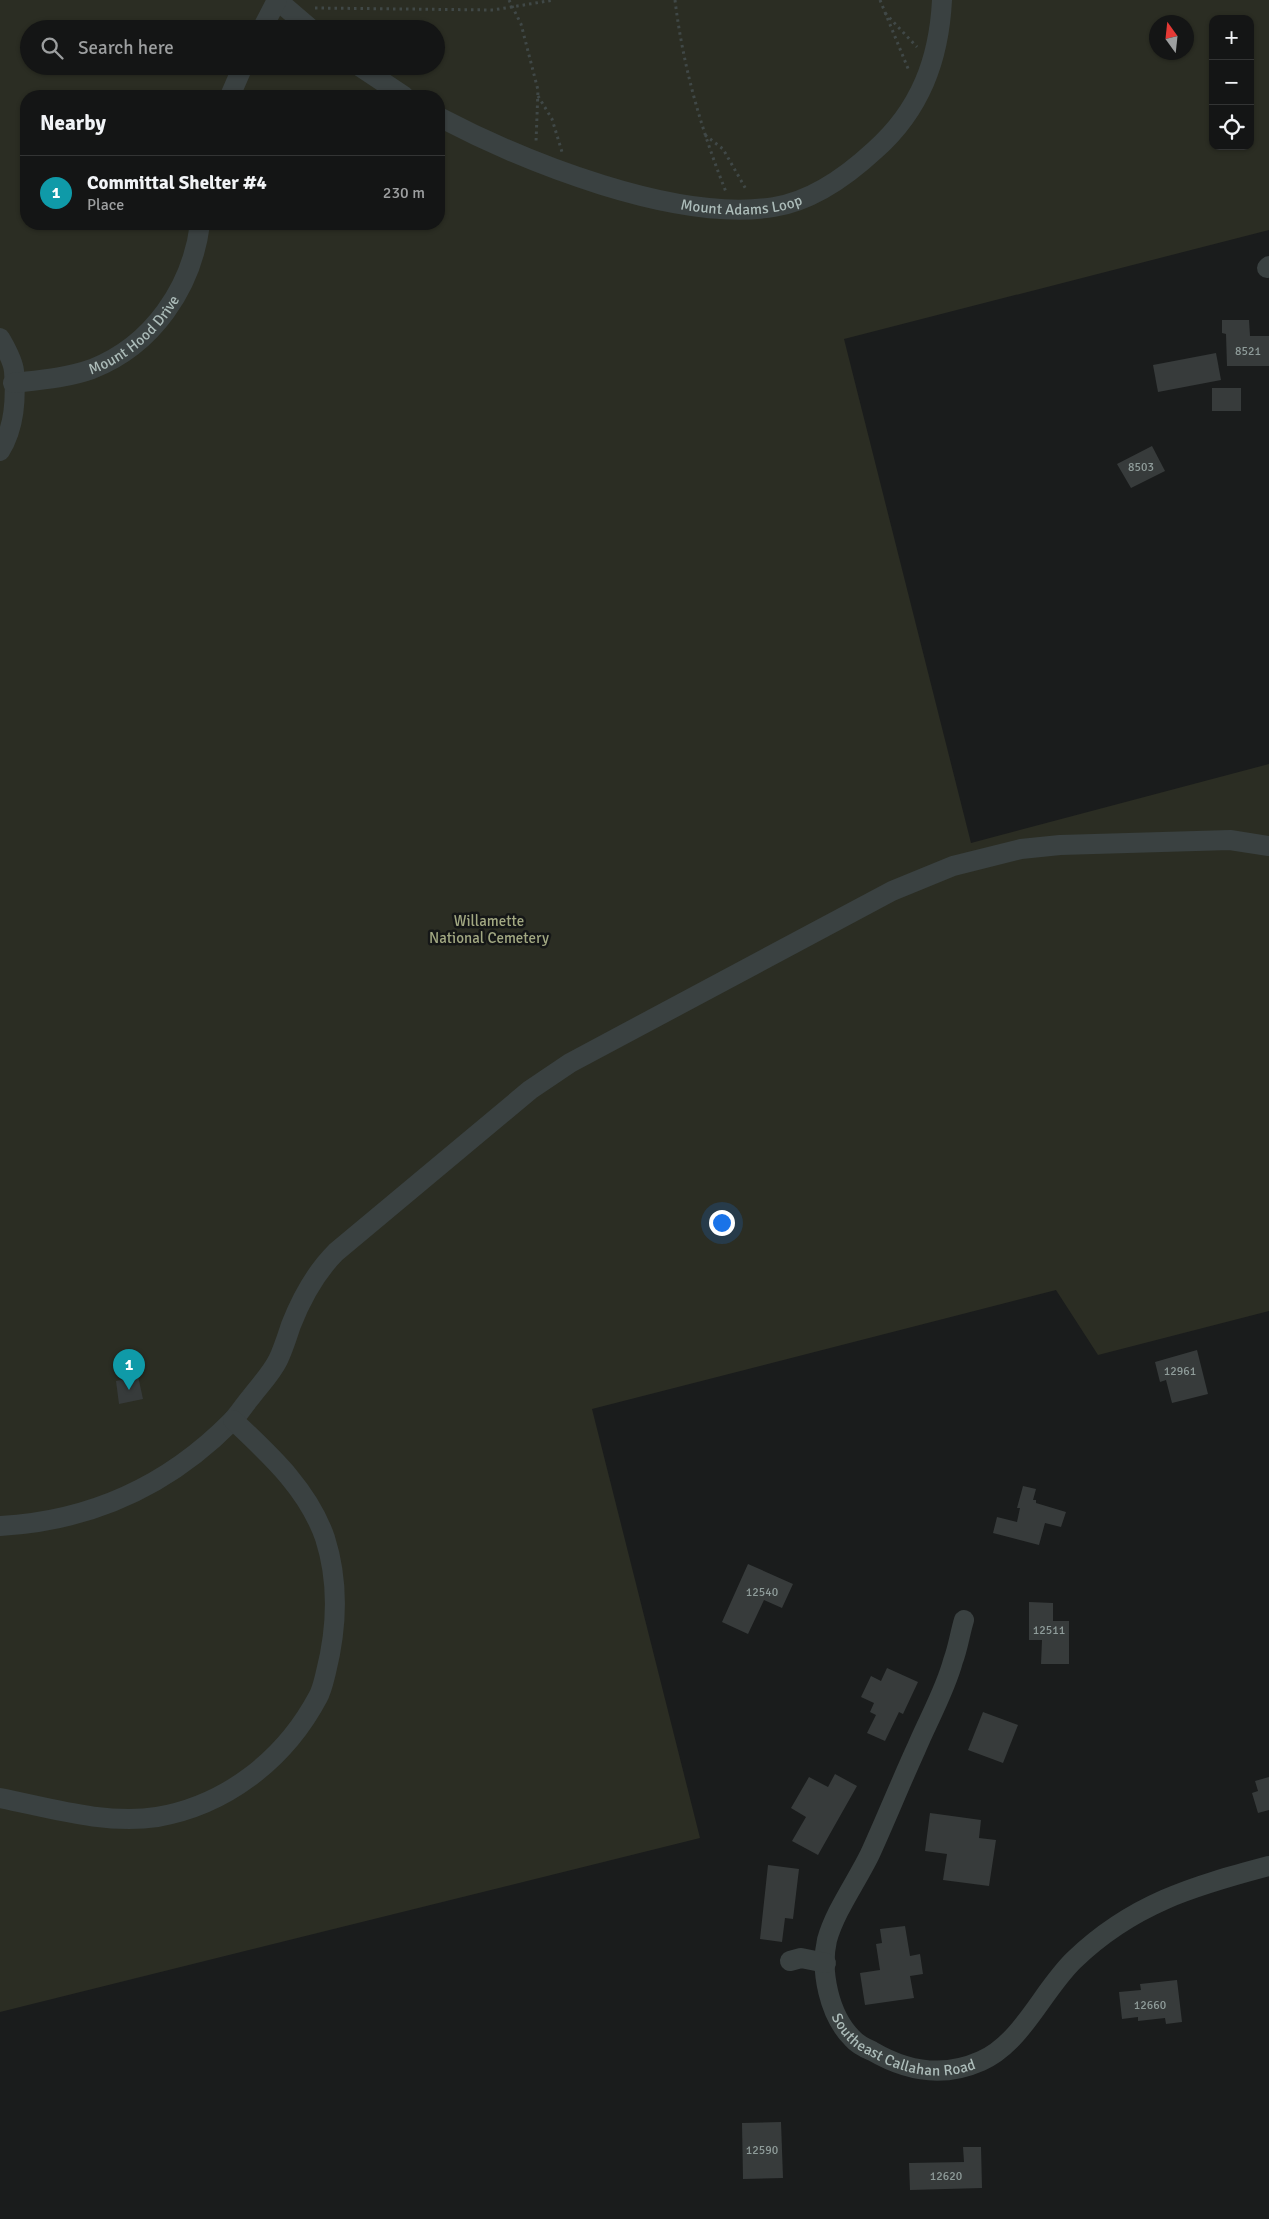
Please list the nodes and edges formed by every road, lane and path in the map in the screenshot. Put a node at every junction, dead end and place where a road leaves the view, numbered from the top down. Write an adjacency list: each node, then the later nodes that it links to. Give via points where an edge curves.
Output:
1 (509, 0): 7 (path)
2 (554, 0): 7 (path)
3 (675, 0): 19 (path, via 684,58)
4 (880, 0): 8 (path)
5 (942, 0): 11 (street, Mount Adams Loop, via 939,37)
6 (281, 3): 7 (path, via 327,8 493,10); 9 (street); 10 (street)
7 (512, 7): 17 (path, via 526,41)
8 (884, 11): 11 (path); 16 (path)
9 (269, 20)
10 (301, 20)
11 (932, 64): 16 (street, Mount Adams Loop)
12 (239, 75): 14 (street)
13 (372, 75): 15 (street)
14 (233, 90)
15 (395, 90)
16 (920, 92): 22 (street, Mount Adams Loop, via 891,135 834,183 803,199)
17 (538, 95): 20 (path); 21 (path, via 559,138)
18 (445, 120): 20 (street, Mount Adams Loop)
19 (705, 135): 22 (path, via 723,149); 23 (path)
20 (535, 162): 21 (street, Mount Adams Loop)
21 (566, 172): 23 (street, Mount Adams Loop, via 653,198)
22 (757, 209): 23 (street, Mount Adams Loop)
23 (734, 210)
24 (199, 230): 26 (street, Mount Hood Drive, via 195,252 179,293 128,350 90,369)
25 (0, 338): 26 (street, via 14,370)
26 (13, 383): 27 (street, via 16,404)
27 (0, 451)
28 (1269, 846): 29 (street, via 1230,840 1060,845 1021,850 953,866 892,891 570,1063 536,1085 485,1126 321,1267 305,1293 278,1360)
29 (233, 1420): 30 (street, via 162,1477 118,1501 30,1525); 32 (street, via 277,1461 307,1500 324,1538 333,1574 336,1610 331,1652 320,1696 276,1755 248,1779 219,1797 190,1809 156,1817 125,1818 92,1816)
30 (0, 1526)
31 (964, 1620): 35 (street, Southeast Callahan Road, via 953,1664 869,1856 828,1940)
32 (0, 1798)
33 (1269, 1866): 35 (street, Southeast Callahan Road, via 1211,1881 1142,1909 1073,1960 1011,2040 979,2062 960,2067 922,2071 886,2059 854,2040 834,2010 827,1987)
34 (790, 1961): 35 (street, via 801,1958)
35 (826, 1963)

